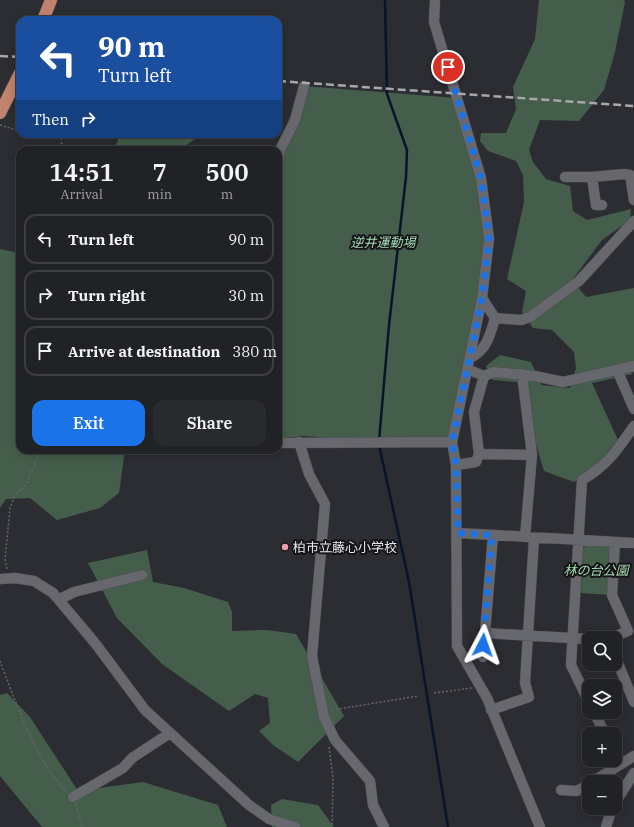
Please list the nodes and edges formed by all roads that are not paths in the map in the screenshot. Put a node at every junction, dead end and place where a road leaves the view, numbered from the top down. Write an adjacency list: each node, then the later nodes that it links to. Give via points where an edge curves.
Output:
1 (51, 0): 3 (main road)
2 (435, 0): 14 (street, via 434,22 481,178 489,239)
3 (45, 16)
4 (16, 80): 6 (main road)
5 (304, 86): 7 (street, via 295,120)
6 (0, 112)
7 (282, 146)
8 (632, 174): 10 (street); 11 (street)
9 (565, 177): 10 (street)
10 (592, 177): 12 (street, via 596,205)
11 (634, 200)
12 (602, 205)
13 (634, 221): 15 (street, via 579,281 541,310 521,320)
14 (482, 298): 15 (street); 16 (street)
15 (495, 318): 16 (street, via 484,348)
16 (470, 358): 18 (street)
17 (634, 366): 19 (street)
18 (468, 369): 21 (street); 25 (street)
19 (617, 370): 20 (street, via 563,382); 22 (street)
20 (522, 374): 21 (street, via 494,372); 28 (street)
21 (484, 376): 27 (street, via 474,412)
22 (634, 409)
23 (634, 426): 33 (street, via 612,457 598,471 582,480)
24 (299, 442): 25 (street); 26 (street); 61 (street, via 309,474 325,504 312,656 324,717 335,740 370,781 373,805)
25 (452, 442): 29 (street)
26 (282, 443)
27 (478, 454): 28 (street); 29 (street, via 476,462)
28 (532, 455): 32 (street, via 529,478)
29 (456, 465): 30 (street)
30 (458, 533): 31 (street); 48 (street, via 457,646)
31 (492, 535): 32 (street); 39 (street)
32 (530, 537): 33 (street); 41 (street)
33 (578, 540): 34 (street); 42 (street)
34 (615, 542): 35 (street); 40 (street, via 612,595 628,631)
35 (634, 542)
36 (142, 575): 38 (street, via 74,592)
37 (4, 578): 38 (street, via 34,581 47,587)
38 (60, 599): 49 (street, via 136,701)
39 (484, 633): 41 (street); 44 (street)
40 (622, 634)
41 (529, 635): 42 (street); 48 (street, via 526,683 529,697)
42 (573, 638): 43 (street); 46 (street, via 571,665)
43 (582, 639)
44 (482, 657)
45 (621, 671): 47 (street)
46 (582, 688)
47 (634, 702)
48 (491, 710): 62 (street)
49 (170, 733): 58 (street, via 132,758 123,768); 60 (street, via 259,812 277,822)
50 (634, 756): 51 (street)
51 (622, 758)
52 (608, 767): 54 (street)
53 (634, 774): 57 (street)
54 (600, 775)
55 (582, 788): 56 (street, via 578,791)
56 (561, 790)
57 (622, 793)
58 (73, 797)
59 (610, 815): 63 (street)
60 (295, 827)
61 (384, 827)
62 (540, 827)
63 (606, 827)

